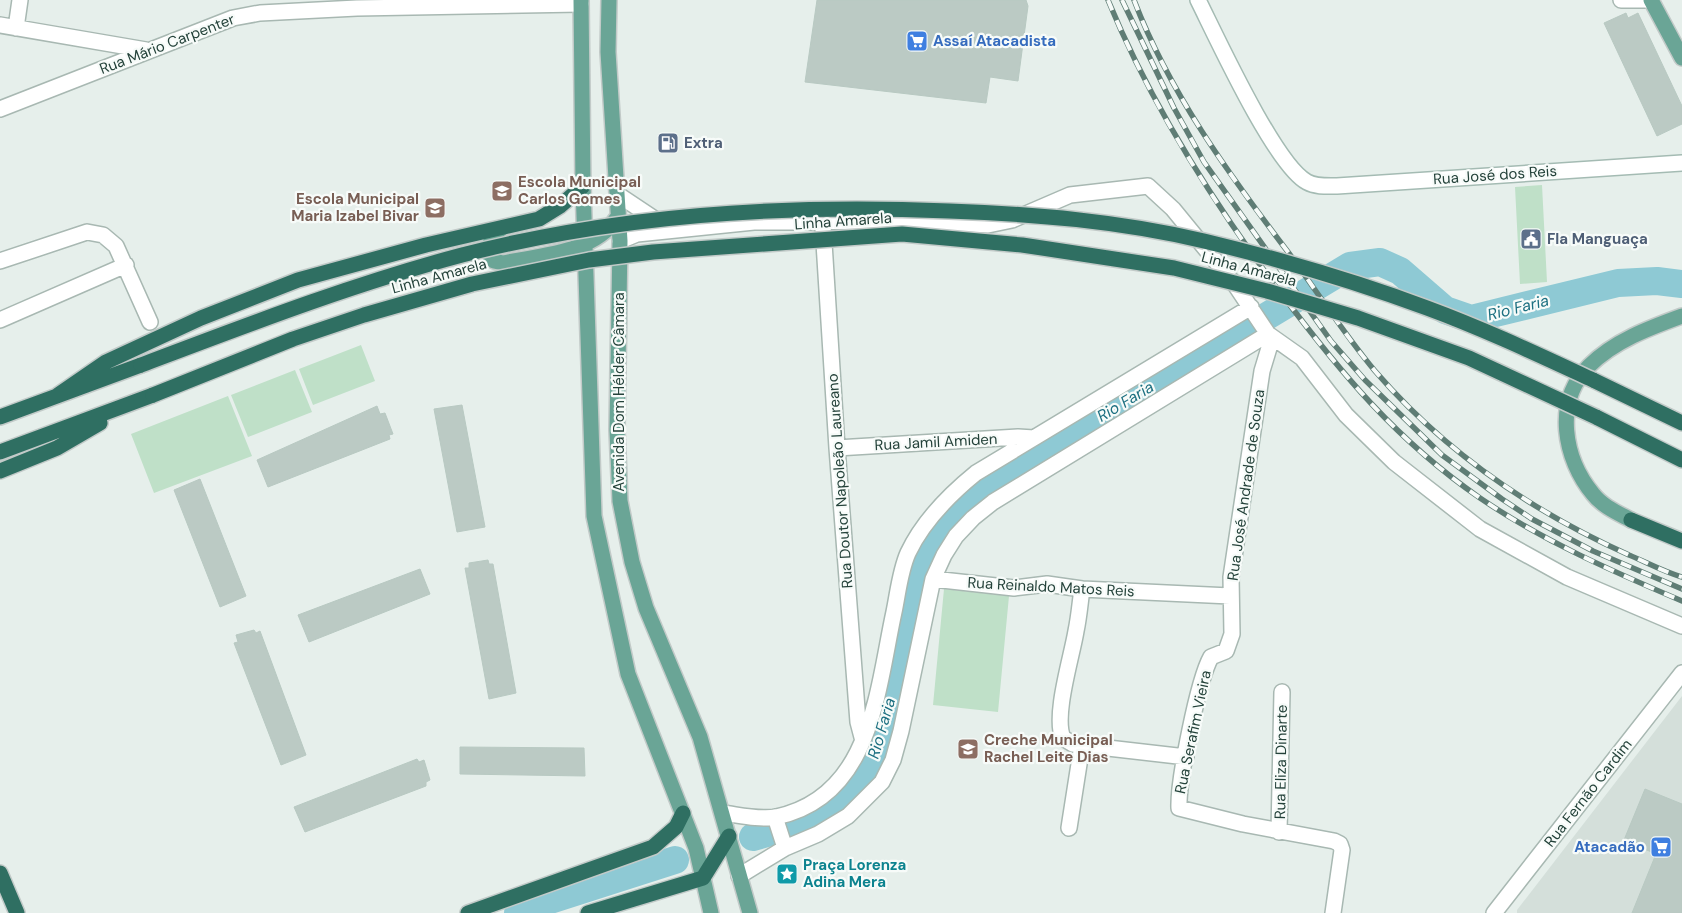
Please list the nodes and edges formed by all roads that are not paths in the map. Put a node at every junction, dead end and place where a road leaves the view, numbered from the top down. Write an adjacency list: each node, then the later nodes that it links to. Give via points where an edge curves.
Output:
1 (20, 0): 9 (street)
2 (609, 0): 15 (main road, Avenida Dom Hélder Câmara, via 608,52)
3 (1198, 0): 13 (street, Rua José dos Reis, via 1268,134 1286,161 1308,182 1337,186)
4 (1621, 0): 5 (street)
5 (1649, 0): 11 (main road)
6 (581, 2): 7 (street, Rua Mário Carpenter); 14 (main road, Avenida Dom Hélder Câmara)
7 (357, 4): 10 (street, Rua Mário Carpenter, via 242,16)
8 (0, 25): 9 (street)
9 (16, 28): 10 (street)
10 (148, 50): 12 (street, Rua Mário Carpenter)
11 (1682, 58)
12 (0, 109)
13 (1682, 163)
14 (583, 186): 18 (highway, via 550,214); 21 (main road, Avenida Dom Hélder Câmara)
15 (618, 194): 16 (main road, Avenida Dom Hélder Câmara); 19 (street)
16 (618, 216): 20 (main road, Avenida Dom Hélder Câmara); 21 (main road, via 610,229)
17 (823, 220): 19 (street); 27 (street, via 988,226 1012,220 1070,195 1148,186 1172,209); 35 (street, Rua Doutor Napoleão Laureano)
18 (502, 228): 21 (main road, via 492,236 488,254 494,261 503,263); 28 (highway, via 298,280 201,318 106,362)
19 (672, 229): 20 (street)
20 (620, 240): 53 (main road, Avenida Dom Hélder Câmara, via 617,420 620,501 632,562 646,608 700,737)
21 (586, 244): 52 (main road, Avenida Dom Hélder Câmara, via 594,516 628,674)
22 (0, 261): 23 (street, via 87,232 110,240)
23 (126, 265): 25 (street); 26 (street)
24 (1682, 316): 39 (main road, via 1646,329 1588,366 1568,404 1565,430 1578,472 1594,496)
25 (0, 320)
26 (150, 322)
27 (1262, 324): 34 (street); 42 (street, via 993,502 956,536); 44 (street, Rua José Andrade de Souza, via 1262,371); 45 (street, via 1302,358 1346,415 1394,462 1480,529 1567,577)
28 (58, 395): 30 (highway, Linha Amarela, bridge, via 370,281 466,254 586,230 710,213 879,208 1026,214 1202,240 1359,284 1426,307 1491,333); 32 (highway, Linha Amarela)
29 (148, 397): 36 (highway, Linha Amarela); 37 (highway, Linha Amarela, bridge, via 293,339 472,284 607,258 902,234 1022,245 1174,268 1267,291 1358,318 1469,358); 38 (highway, via 56,448)
30 (1647, 405): 31 (highway); 33 (highway, Linha Amarela)
31 (1682, 412)
32 (0, 417)
33 (1682, 423)
34 (1034, 438): 35 (street, Rua Jamil Amiden); 49 (street, via 976,473 955,490 936,509 908,553 871,723)
35 (837, 448): 49 (street, Rua Doutor Napoleão Laureano, via 858,722)
36 (0, 452)
37 (1680, 459)
38 (0, 471)
39 (1631, 520): 40 (street); 41 (highway)
40 (1682, 533)
41 (1682, 541)
42 (933, 579): 43 (street, Rua Reinaldo Matos Reis, via 1014,588 1047,584); 55 (street, via 901,731 882,782 848,816 818,834)
43 (1082, 589): 44 (street, Rua Reinaldo Matos Reis); 50 (street, via 1060,725 1061,734 1068,743)
44 (1230, 596): 46 (street, Rua José Andrade de Souza, via 1232,634 1226,651)
45 (1682, 626)
46 (1211, 658): 51 (street, Rua Serafim Vieira)
47 (1682, 674): 67 (street, Rua Fernão Cardim)
48 (1282, 692): 56 (street, Rua Eliza Dinarte)
49 (863, 741): 55 (street, via 849,770 825,795)
50 (1082, 745): 51 (street); 54 (street)
51 (1186, 757): 56 (street, Rua Serafim Vieira, via 1179,808)
52 (683, 813): 60 (main road, Avenida Dom Hélder Câmara); 62 (highway, via 676,827 653,847)
53 (723, 814): 55 (street); 57 (main road, Avenida Dom Hélder Câmara)
54 (1069, 828)
55 (779, 831): 59 (street)
56 (1279, 832): 66 (street, via 1340,844 1342,850)
57 (729, 836): 59 (main road, Avenida Dom Hélder Câmara); 60 (highway)
58 (0, 873): 61 (highway)
59 (739, 876): 65 (main road, Avenida Dom Hélder Câmara)
60 (703, 878): 63 (highway); 64 (main road, Avenida Dom Hélder Câmara)
61 (16, 913)
62 (468, 913)
63 (588, 913)
64 (711, 913)
65 (750, 913)
66 (1333, 913)
67 (1494, 913)

